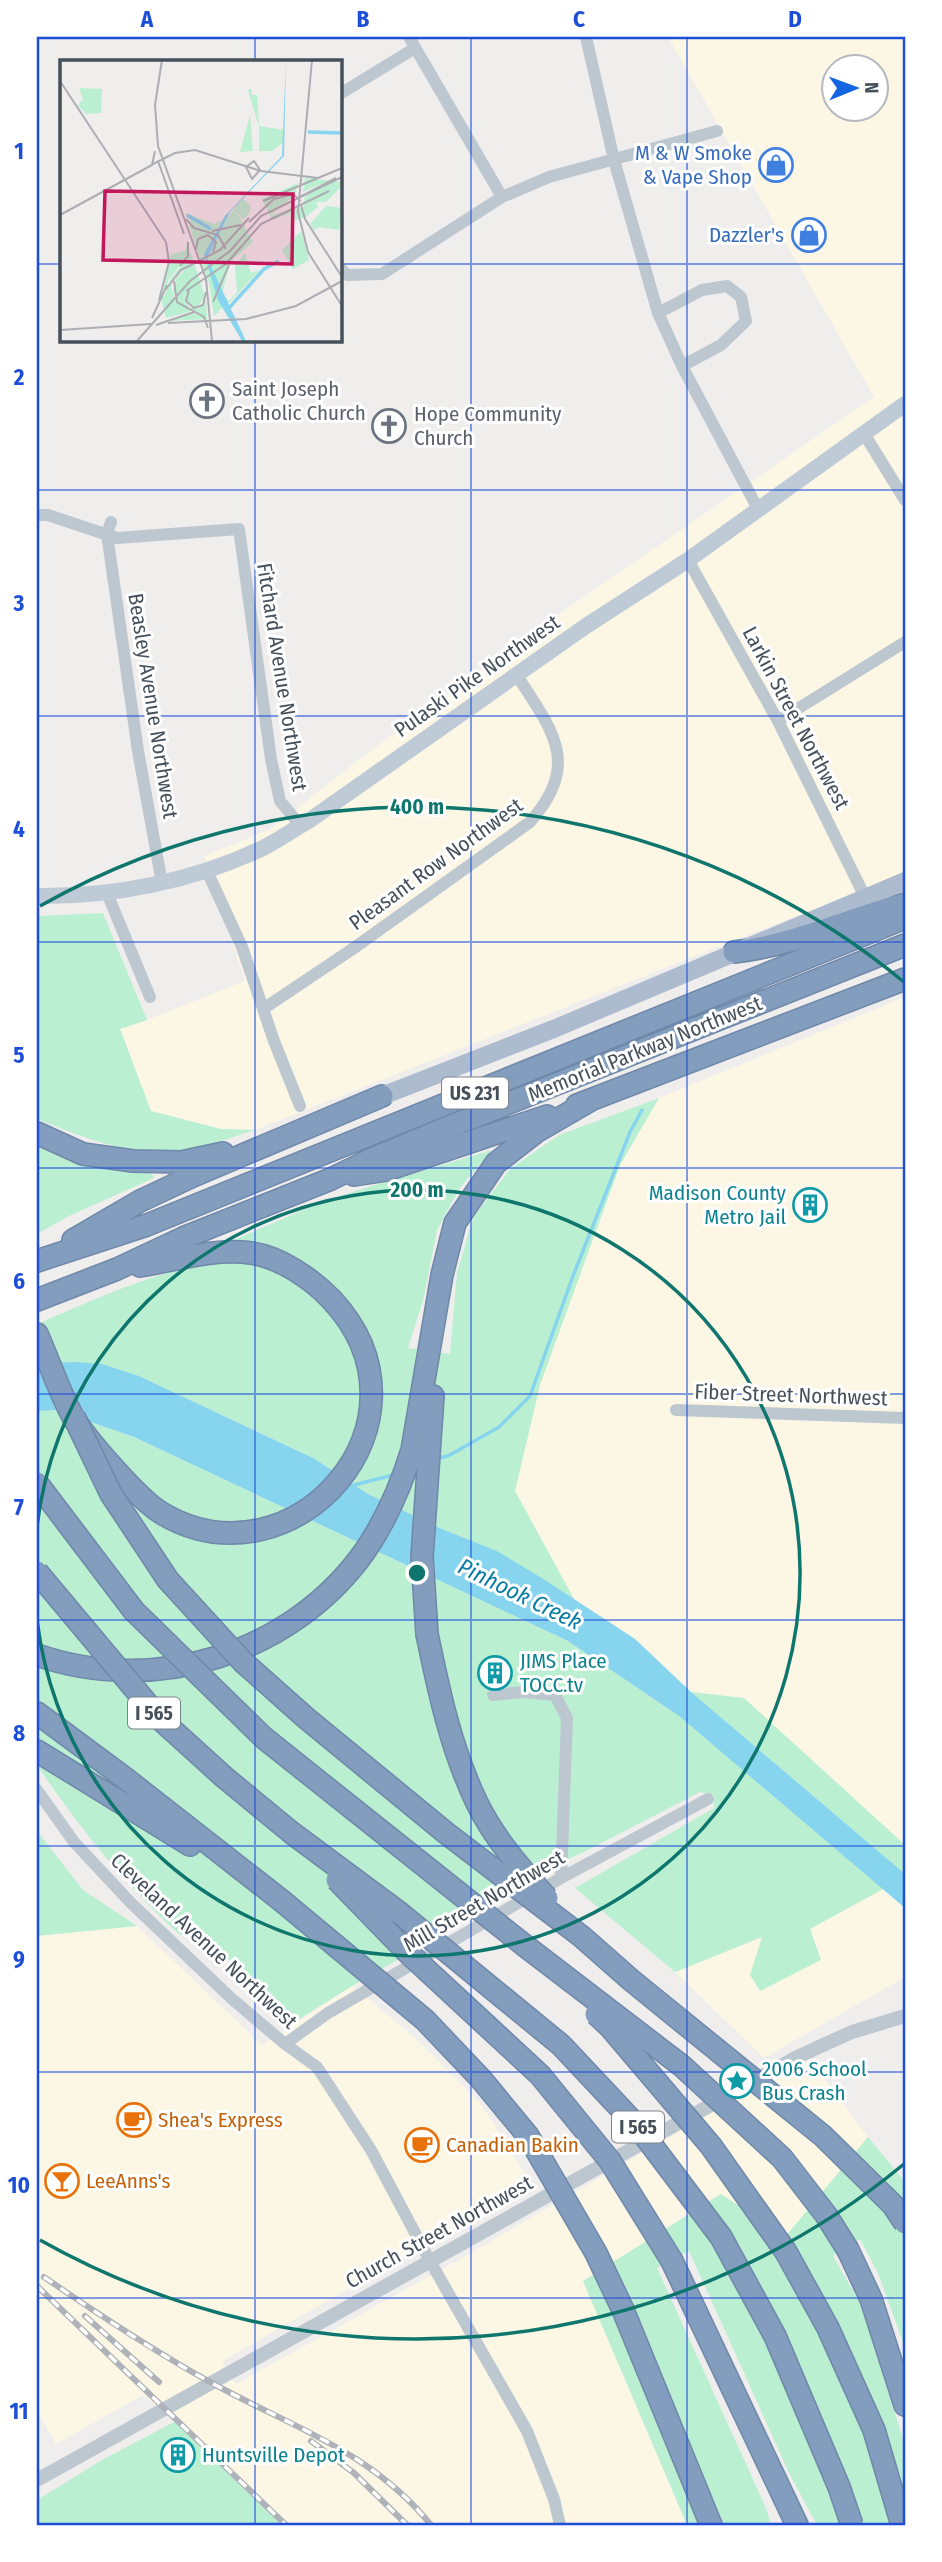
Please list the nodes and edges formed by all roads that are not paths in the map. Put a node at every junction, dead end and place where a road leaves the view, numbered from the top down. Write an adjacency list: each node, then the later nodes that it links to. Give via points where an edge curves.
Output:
1 (586, 37): 5 (street)
2 (412, 42): 3 (street); 6 (street)
3 (341, 93)
4 (718, 131): 5 (street)
5 (614, 160): 6 (street, via 549,177); 8 (street)
6 (502, 197): 7 (street, via 382,274 347,275)
7 (341, 269)
8 (658, 313): 9 (street); 9 (street, via 702,290 727,286 741,297 746,321 721,345)
9 (682, 366): 13 (street)
10 (905, 404): 11 (main road, Pulaski Pike Northwest)
11 (863, 432): 12 (street); 13 (main road, Pulaski Pike Northwest)
12 (905, 500)
13 (758, 509): 16 (main road, Pulaski Pike Northwest)
14 (37, 515): 15 (street)
15 (109, 528): 20 (street, Fitchard Avenue Northwest, via 117,538 239,529 271,759 280,801); 23 (street, Beasley Avenue Northwest, via 138,751)
16 (688, 560): 18 (main road, Pulaski Pike Northwest); 19 (street, Larkin Street Northwest)
17 (905, 642): 19 (street)
18 (516, 674): 20 (main road, Pulaski Pike Northwest); 35 (street, Pleasant Row Northwest, via 548,724 558,752 558,775 546,804 530,822)
19 (778, 721): 26 (street, Larkin Street Northwest)
20 (300, 825): 21 (main road, Pulaski Pike Northwest, via 264,847)
21 (207, 871): 23 (main road, Pulaski Pike Northwest); 35 (street, via 242,947)
22 (905, 881): 26 (main road)
23 (162, 883): 24 (main road, Pulaski Pike Northwest)
24 (107, 893): 25 (main road, Pulaski Pike Northwest); 33 (street)
25 (37, 896)
26 (865, 897): 30 (main road)
27 (905, 904): 30 (highway, via 763,949)
28 (905, 918): 42 (highway, Memorial Parkway Northwest / US 231, via 147,1226)
29 (905, 945): 41 (highway, Memorial Parkway Northwest / US 231, via 444,1129)
30 (734, 953): 36 (main road)
31 (905, 964): 34 (highway)
32 (905, 979): 34 (highway)
33 (150, 997)
34 (838, 1004): 37 (highway)
35 (263, 1009): 38 (street)
36 (382, 1096): 40 (highway)
37 (591, 1100): 41 (highway, via 387,1170); 46 (highway, via 536,1132 496,1163 455,1223)
38 (300, 1106)
39 (37, 1133): 40 (highway, via 83,1154 133,1161 181,1162)
40 (266, 1143): 42 (highway, via 140,1201)
41 (331, 1179): 43 (highway, Memorial Parkway Northwest / US 231)
42 (39, 1260)
43 (117, 1269): 44 (highway, Memorial Parkway Northwest / US 231); 48 (highway, bridge, via 211,1253 251,1253 289,1268 316,1285 357,1333 367,1362 369,1420 359,1449 323,1497 303,1512 271,1525 221,1531 160,1513 125,1480)
44 (37, 1300)
45 (37, 1334): 48 (highway)
46 (433, 1349): 52 (highway, bridge, via 412,1450 397,1493 364,1552 316,1603 248,1646 170,1669 100,1670); 61 (highway, bridge, via 422,1557 427,1634 444,1717 478,1804 518,1865)
47 (676, 1410): 49 (street, Fiber Street Northwest)
48 (74, 1417): 61 (highway, bridge, via 111,1494 168,1580 243,1661 446,1833)
49 (905, 1418)
50 (37, 1483): 62 (highway, I 565, bridge, via 134,1611 264,1738)
51 (37, 1572): 58 (highway, I 565, bridge, via 160,1719)
52 (37, 1655)
53 (493, 1695): 59 (street, via 555,1695 567,1718)
54 (37, 1713): 60 (highway)
55 (37, 1751): 60 (highway)
56 (37, 1790): 64 (street, Cleveland Avenue Northwest, via 74,1842 131,1903)
57 (708, 1799): 59 (street, Mill Street Northwest)
58 (292, 1833): 68 (highway, bridge, via 405,1950 540,2075 610,2161 672,2260); 74 (highway, I 565, bridge, via 401,1914 561,2045 638,2127 721,2236 775,2336)
59 (561, 1878): 64 (street, Mill Street Northwest, via 328,2013)
60 (282, 1901): 71 (highway, bridge, via 425,2020 528,2136 618,2298)
61 (581, 1936): 65 (highway, bridge, via 823,2136)
62 (524, 1945): 67 (highway, bridge, via 682,2066 782,2158 848,2250 871,2299); 75 (highway, I 565, bridge, via 610,2027 710,2146 786,2252 828,2328 874,2430)
63 (905, 2016): 66 (street, Church Street Northwest, via 852,2032 797,2057)
64 (285, 2044): 66 (street, Cleveland Avenue Northwest, via 317,2067 371,2150)
65 (905, 2223)
66 (430, 2261): 69 (street, Church Street Northwest); 70 (street, Cleveland Avenue Northwest, via 527,2431 555,2499)
67 (905, 2405)
68 (771, 2468): 72 (highway); 73 (highway)
69 (37, 2479)
70 (560, 2525)
71 (711, 2525)
72 (781, 2525)
73 (797, 2525)
74 (852, 2525)
75 (902, 2525)

